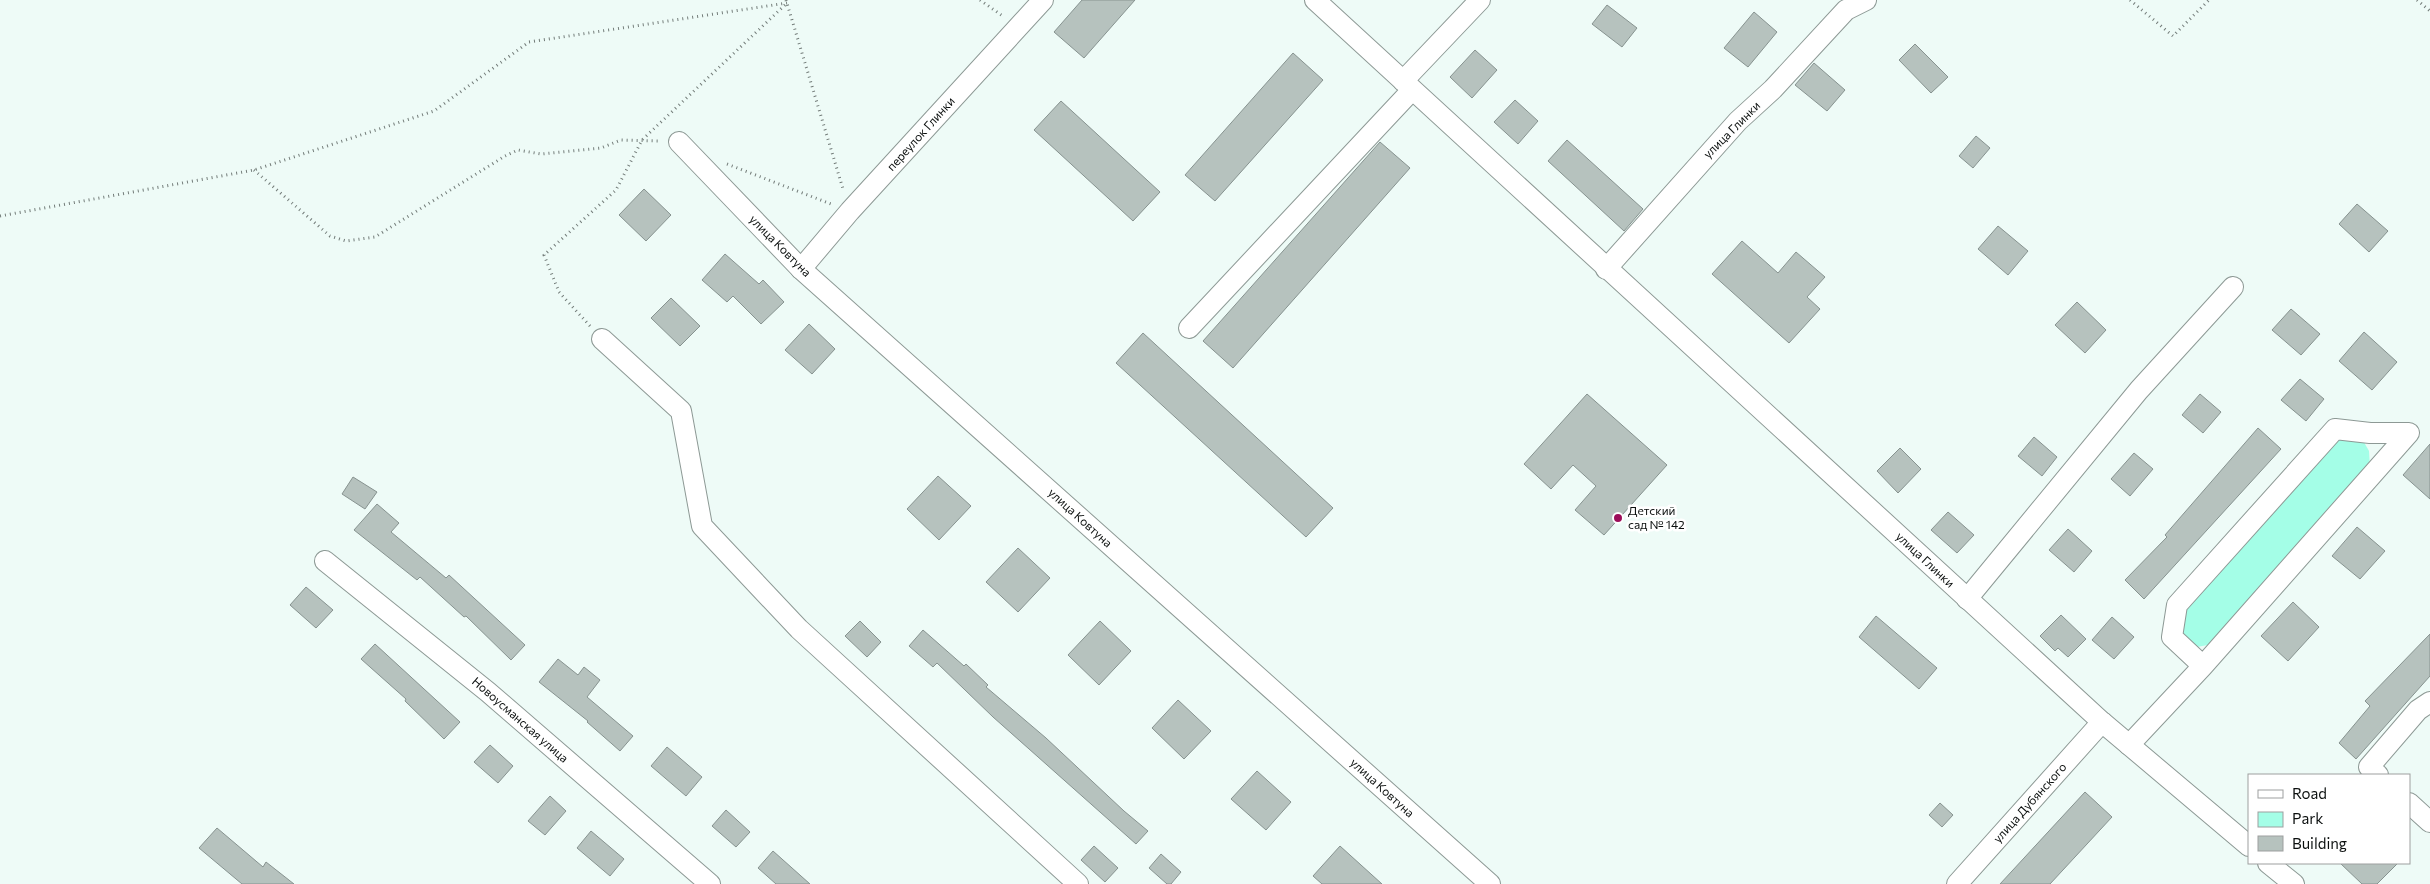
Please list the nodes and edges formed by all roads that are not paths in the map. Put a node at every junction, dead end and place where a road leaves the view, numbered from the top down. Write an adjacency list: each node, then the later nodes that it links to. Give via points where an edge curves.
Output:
1 (1043, 0): 7 (street, переулок Глинки)
2 (1315, 0): 5 (street, улица Глинки)
3 (1480, 0): 5 (street)
4 (1866, 0): 8 (street, улица Глинки, via 1846,10 1773,89 1738,121)
5 (1408, 86): 8 (street, улица Глинки); 10 (street)
6 (679, 142): 7 (street, улица Ковтуна)
7 (801, 269): 25 (street, улица Ковтуна)
8 (1606, 269): 13 (street, улица Глинки)
9 (2233, 287): 13 (street, via 2139,390)
10 (1189, 328)
11 (602, 339): 24 (street, via 680,411 702,526 799,629)
12 (325, 561): 23 (street, Новоусманская улица, via 488,692)
13 (1967, 599): 16 (street, улица Глинки)
14 (2202, 666): 14 (street, via 2172,637 2177,606 2335,429 2409,433); 17 (street)
15 (2430, 702): 18 (street, via 2418,710 2369,767)
16 (2102, 722): 17 (street, улица Глинки); 26 (street, улица Дубянского)
17 (2129, 745): 21 (street, улица Глинки)
18 (2377, 774)
19 (2410, 804): 20 (street)
20 (2430, 822)
21 (2248, 845)
22 (2269, 864): 27 (street)
23 (710, 884)
24 (1078, 884)
25 (1490, 884)
26 (1958, 884)
27 (2294, 884)

